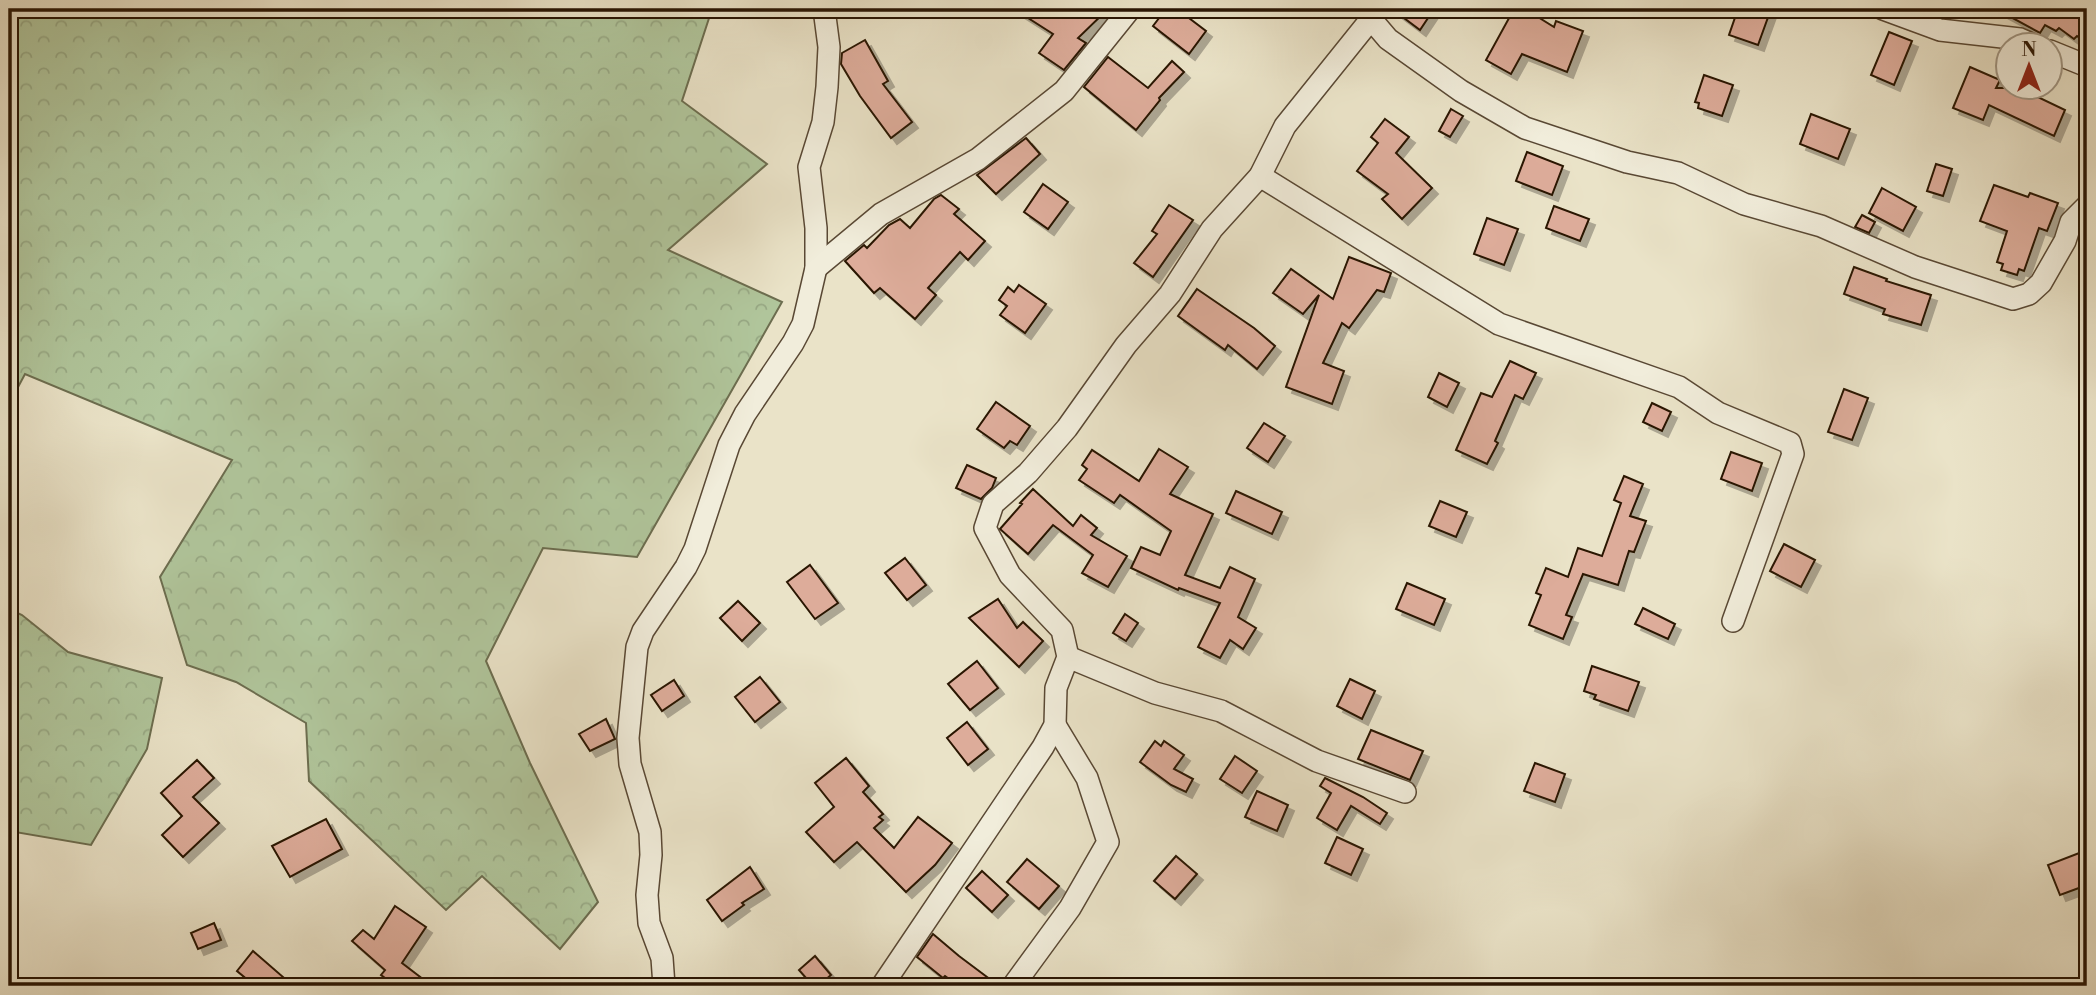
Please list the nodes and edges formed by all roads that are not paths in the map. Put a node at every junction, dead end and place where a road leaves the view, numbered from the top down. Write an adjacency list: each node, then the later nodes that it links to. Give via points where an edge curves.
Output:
1 (824, 9): 10 (street, via 829,47 827,88 823,122 809,167)
2 (1130, 9): 10 (street, via 1064,90 978,159 881,214)
3 (1883, 9): 5 (street, via 1940,30)
4 (1375, 14): 8 (street, via 1286,126); 9 (street, via 1388,39 1461,91 1525,128 1627,162 1678,173 1744,204 1821,226 1915,267 2013,299 2042,283 2071,222)
5 (1994, 35)
6 (2064, 57): 7 (street)
7 (2087, 66)
8 (1260, 176): 11 (street, via 1499,324 1679,387 1718,413 1790,443 1793,454); 12 (street, via 1212,229 1170,294 1126,345 1067,428 993,504 985,528 997,553 1010,575 1062,630)
9 (2087, 206)
10 (816, 268): 15 (street, via 803,324 729,445 695,549 637,647 628,738 630,764 650,832 649,923 662,958)
11 (1733, 621)
12 (1068, 657): 13 (street, via 1056,688); 14 (street, via 1155,693 1221,711 1317,761)
13 (1055, 724): 16 (street); 17 (street, via 1087,778 1108,842 1070,908)
14 (1405, 792)
15 (664, 986)
16 (882, 986)
17 (1013, 986)

